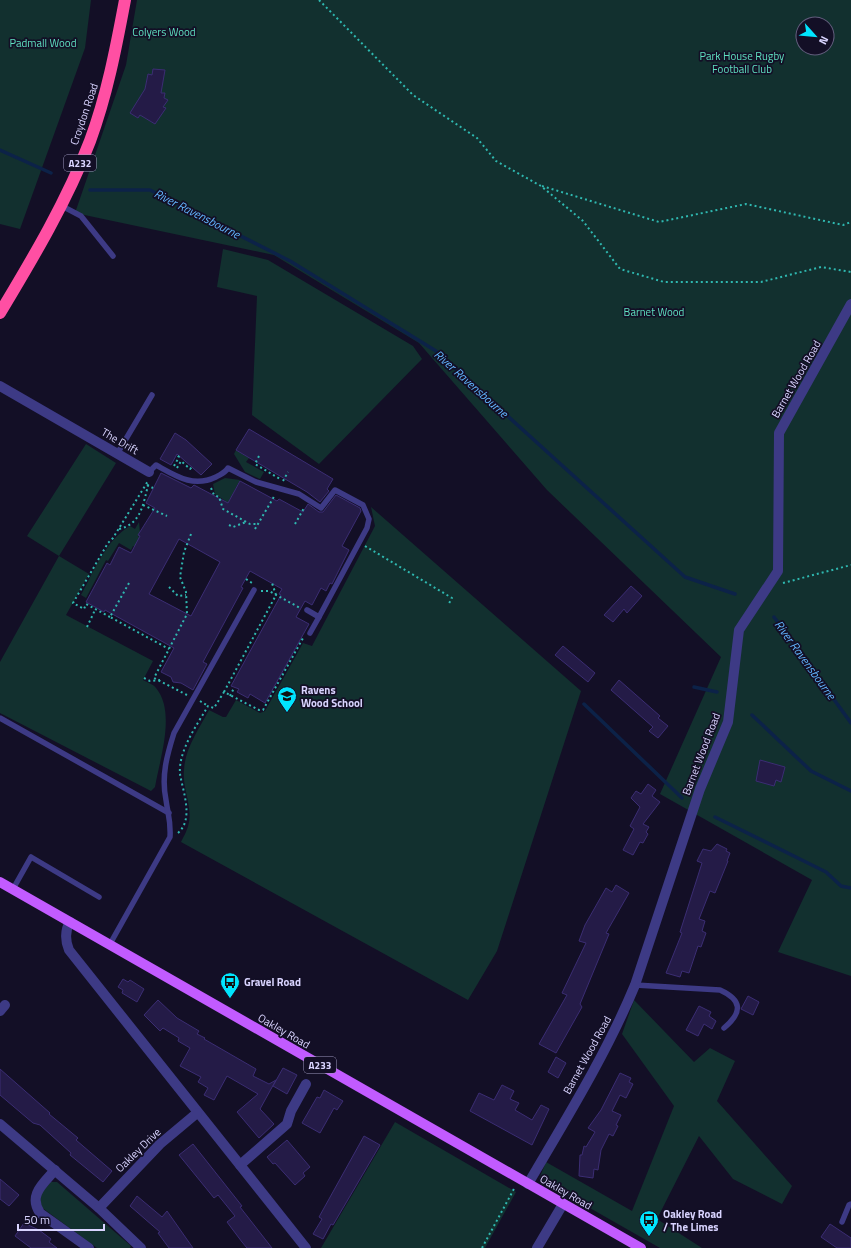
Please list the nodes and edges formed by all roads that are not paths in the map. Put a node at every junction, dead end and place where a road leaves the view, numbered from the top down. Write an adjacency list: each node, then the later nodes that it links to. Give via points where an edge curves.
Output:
1 (125, 0): 2 (highway, Croydon Road / A232, via 105,95 89,143)
2 (60, 205): 3 (lane, via 81,216); 5 (highway, Croydon Road / A232)
3 (113, 256)
4 (851, 304): 21 (street, Barnet Wood Road, via 779,433 778,571 738,630 728,722 698,796)
5 (0, 313)
6 (0, 386): 8 (street, The Drift)
7 (152, 395): 8 (lane)
8 (118, 454): 9 (street, The Drift)
9 (149, 472): 12 (lane, The Drift, via 156,465 188,482 208,481 226,472 228,468 256,482 299,494 321,508 335,490 363,505 369,519 367,528)
10 (254, 590): 15 (lane, via 174,733 167,754 164,777)
11 (307, 610): 12 (lane)
12 (319, 616): 13 (lane)
13 (310, 633)
14 (0, 718): 15 (lane)
15 (169, 813): 20 (lane, via 170,837)
16 (0, 882): 17 (main road, Oakley Road / A233)
17 (13, 889): 18 (lane, via 31,857); 19 (main road, Oakley Road / A233)
18 (99, 897)
19 (70, 922): 20 (main road, Oakley Road / A233); 24 (street, via 66,927 66,945 69,950)
20 (110, 944): 28 (main road, Oakley Road / A233)
21 (635, 985): 22 (lane, via 720,990 737,1002 738,1011 734,1020); 28 (street, Barnet Wood Road, via 597,1064)
22 (724, 1028)
23 (306, 1084): 26 (street, via 287,1124)
24 (197, 1113): 26 (street); 31 (street, Oakley Drive, via 160,1144)
25 (0, 1124): 27 (street)
26 (240, 1166): 35 (street)
27 (55, 1170): 31 (street); 33 (street, via 36,1192 36,1206 40,1213)
28 (524, 1181): 29 (main road, Oakley Road / A233)
29 (563, 1204): 36 (street); 37 (main road, Oakley Road / A233)
30 (851, 1204): 32 (lane)
31 (99, 1208): 34 (street)
32 (842, 1222)
33 (89, 1248)
34 (141, 1248)
35 (306, 1248)
36 (538, 1248)
37 (641, 1248)

